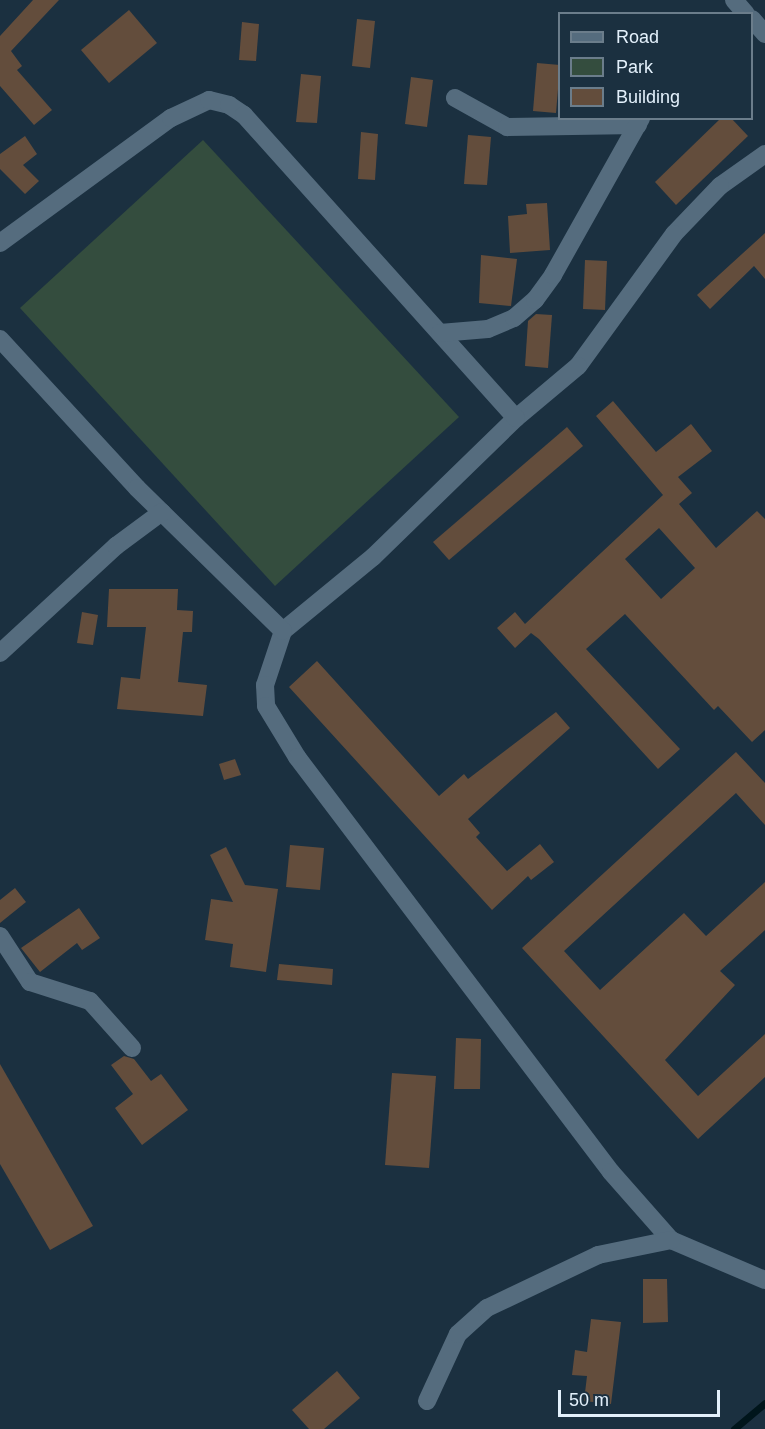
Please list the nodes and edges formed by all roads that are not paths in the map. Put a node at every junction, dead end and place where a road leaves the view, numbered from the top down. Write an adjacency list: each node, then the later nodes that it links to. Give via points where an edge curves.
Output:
1 (734, 0): 2 (street)
2 (744, 12)
3 (753, 20): 4 (street)
4 (765, 34)
5 (455, 98): 6 (street, via 507,128)
6 (639, 122): 9 (street, via 554,275 535,300 514,318 488,329)
7 (765, 154): 11 (street, via 720,186 674,234 578,366)
8 (0, 243): 9 (street, via 171,117 209,100 244,116)
9 (440, 333): 11 (street)
10 (0, 339): 12 (street)
11 (516, 418): 13 (street, via 373,556)
12 (162, 512): 13 (street); 14 (street, via 116,546)
13 (283, 631): 17 (street, via 270,662 266,706 297,757 611,1172)
14 (0, 653)
15 (0, 936): 16 (street, via 30,981 90,1001)
16 (132, 1048)
17 (671, 1239): 18 (street); 19 (street, via 598,1255 488,1308 458,1334)
18 (765, 1280)
19 (427, 1401)

